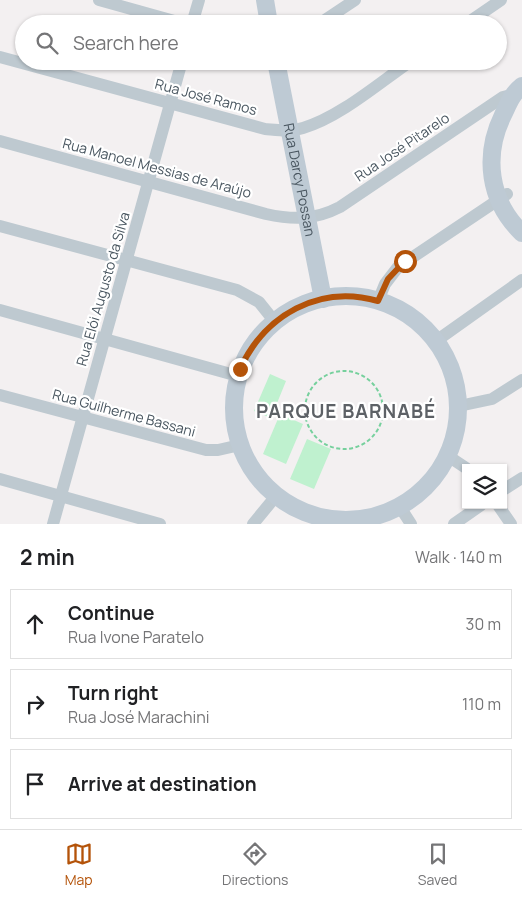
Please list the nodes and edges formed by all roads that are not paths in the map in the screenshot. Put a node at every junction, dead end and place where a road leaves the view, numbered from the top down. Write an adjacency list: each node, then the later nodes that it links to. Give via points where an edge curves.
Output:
1 (99, 0): 6 (street)
2 (199, 0): 7 (street)
3 (265, 0): 8 (street)
4 (355, 0): 9 (street)
5 (502, 0): 10 (street)
6 (153, 15)
7 (195, 15)
8 (268, 15)
9 (332, 15)
10 (480, 15)
11 (0, 57): 12 (street, Rua José Ramos)
12 (15, 61)
13 (48, 70): 18 (street, Rua José Ramos)
14 (179, 70): 18 (street, Rua Elói Augusto da Silva)
15 (278, 70): 19 (street, Rua Darcy Possan)
16 (398, 70): 19 (street, via 338,111 310,126)
17 (518, 95): 22 (street, via 498,126 492,146 491,168); 24 (street, Rua José Pitarelo, via 503,97 340,207 323,216)
18 (170, 103): 19 (street, Rua José Ramos, via 265,129); 21 (street, Rua Elói Augusto da Silva)
19 (290, 131): 24 (street, Rua Darcy Possan)
20 (0, 141): 21 (street, Rua Manoel Messias de Araújo)
21 (148, 182): 24 (street, Rua Manoel Messias de Araújo, via 266,214); 27 (street, Rua Elói Augusto da Silva)
22 (502, 196): 23 (street); 26 (street, via 506,215); 30 (street, via 398,267 385,284)
23 (522, 217)
24 (308, 218): 29 (street, Rua Darcy Possan)
25 (0, 226): 27 (street)
26 (522, 233)
27 (126, 261): 32 (street, via 237,290 258,302); 33 (street, Rua Elói Augusto da Silva)
28 (522, 280): 34 (street)
29 (324, 298): 30 (street, via 351,296); 32 (street, via 299,306)
30 (378, 301): 34 (street, via 416,320)
31 (0, 310): 33 (street)
32 (275, 322): 35 (street, via 258,338)
33 (105, 339): 35 (street); 39 (street, Rua Elói Augusto da Silva)
34 (436, 341): 38 (street, via 455,378)
35 (238, 376): 40 (street, via 233,403)
36 (522, 380): 38 (street, via 492,399)
37 (0, 395): 39 (street, Rua Guilherme Bassani)
38 (458, 406): 41 (street, via 457,431)
39 (83, 417): 40 (street, Rua Guilherme Bassani, via 206,450); 46 (street, Rua Elói Augusto da Silva)
40 (240, 445): 47 (street, via 252,470)
41 (448, 456): 42 (street); 48 (street, via 423,493)
42 (462, 465)
43 (522, 478): 45 (street)
44 (0, 479): 46 (street)
45 (507, 487)
46 (61, 496): 52 (street, Rua Elói Augusto da Silva); 53 (street)
47 (276, 496): 51 (street); 54 (street)
48 (400, 507): 51 (street, via 359,520); 55 (street)
49 (475, 509): 56 (street)
50 (501, 509): 57 (street)
51 (330, 522)
52 (53, 524)
53 (160, 524)
54 (253, 524)
55 (411, 524)
56 (454, 524)
57 (511, 524)

